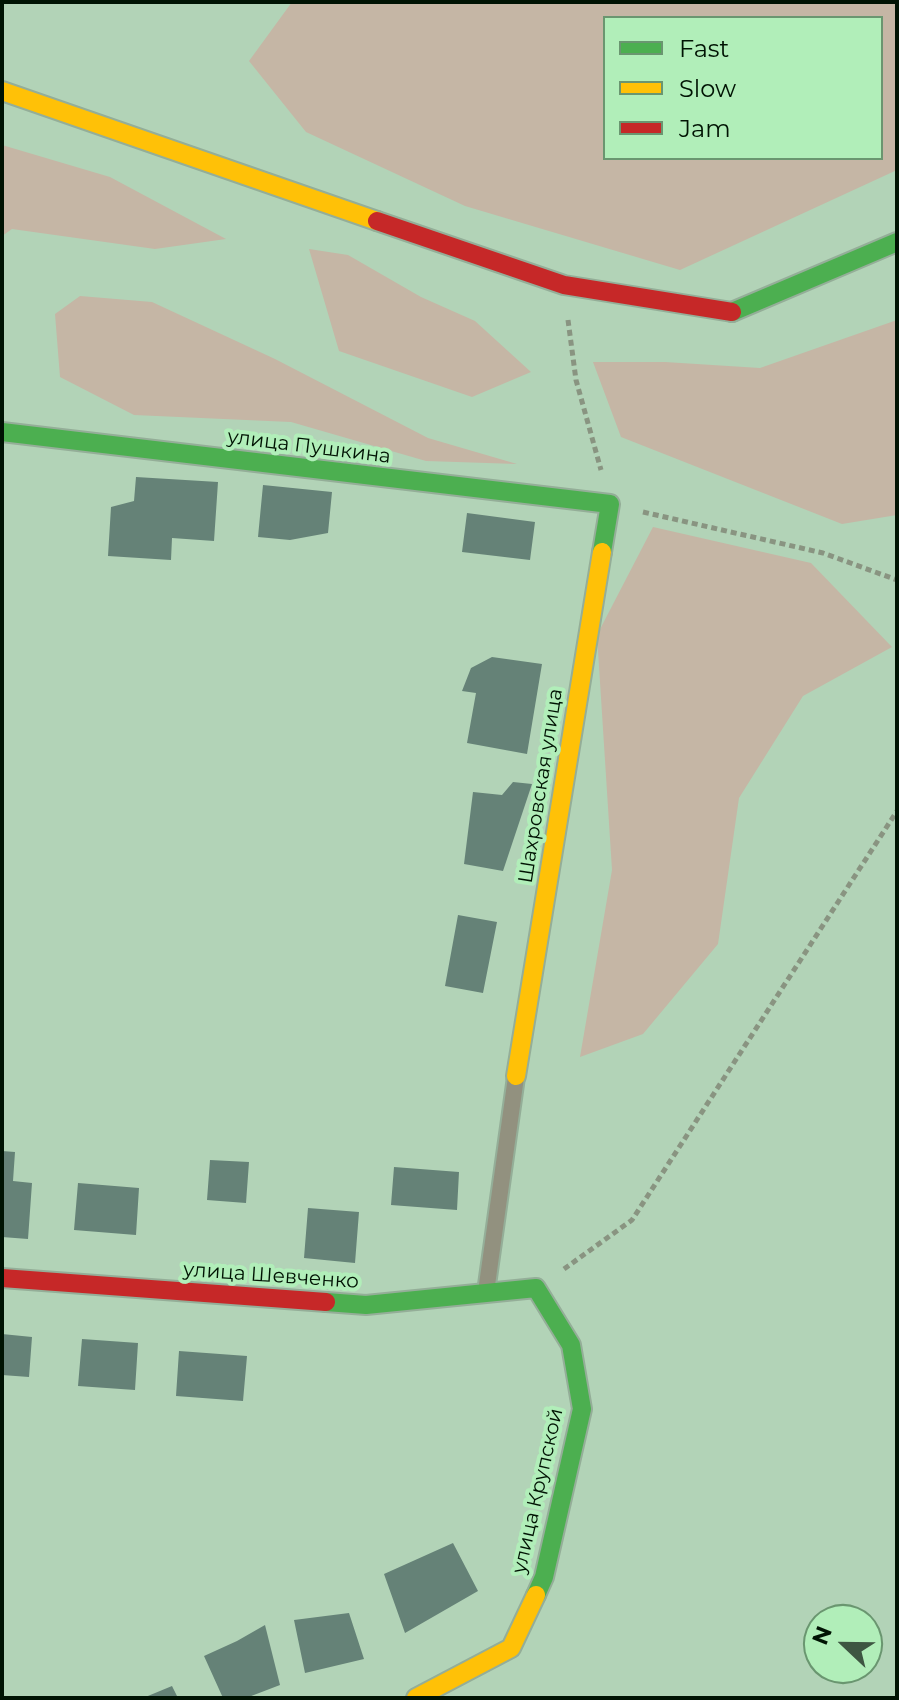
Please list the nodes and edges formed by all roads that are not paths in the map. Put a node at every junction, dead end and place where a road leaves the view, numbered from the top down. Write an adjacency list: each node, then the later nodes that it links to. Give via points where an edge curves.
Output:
1 (2, 91): 2 (street, via 564,285 730,313)
2 (897, 242)
3 (2, 432): 4 (street, улица Пушкина)
4 (610, 504): 5 (street, Шахровская улица)
5 (516, 1076): 8 (lane)
6 (2, 1278): 8 (street, улица Шевченко, via 366,1305)
7 (536, 1288): 8 (street, улица Шевченко); 9 (street, улица Крупской, via 571,1345 582,1409 544,1577 511,1648)
8 (486, 1294)
9 (416, 1698)

